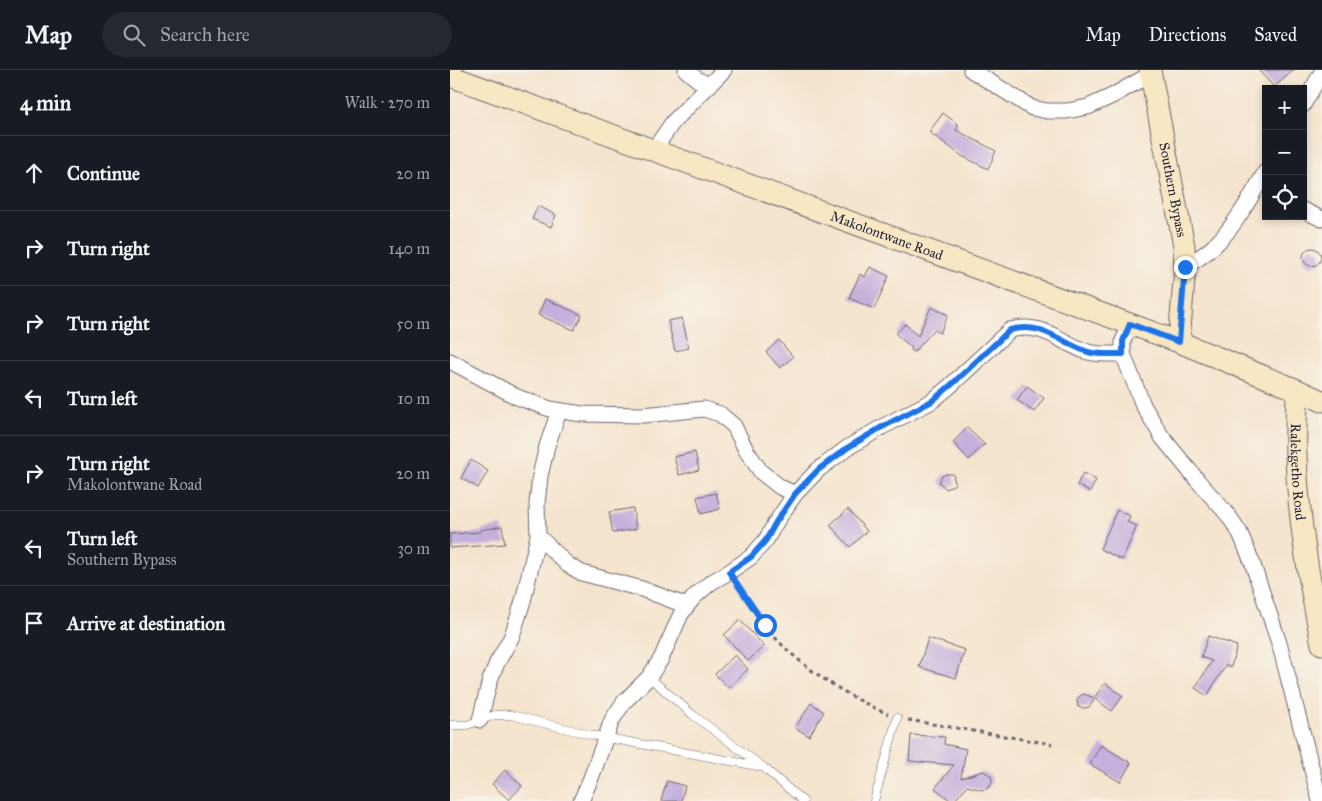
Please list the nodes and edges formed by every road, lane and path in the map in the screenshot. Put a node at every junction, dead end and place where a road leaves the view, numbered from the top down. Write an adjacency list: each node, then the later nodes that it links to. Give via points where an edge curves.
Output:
1 (686, 70): 7 (street)
2 (724, 70): 7 (street)
3 (971, 70): 4 (street, via 1032,108 1047,111 1088,108)
4 (1151, 72): 14 (main road, Southern Bypass, via 1184,246)
5 (450, 76): 9 (main road, Makolontwane Road)
6 (1319, 82): 8 (street)
7 (710, 85): 9 (street, via 673,122)
8 (1307, 99)
9 (653, 151): 15 (main road, Makolontwane Road)
10 (1265, 175): 11 (street)
11 (1261, 190): 14 (street, via 1218,243)
12 (1307, 212): 13 (street)
13 (1322, 219)
14 (1185, 267): 16 (main road, Southern Bypass)
15 (1130, 324): 16 (main road, Makolontwane Road); 17 (street, via 1123,341)
16 (1179, 342): 19 (main road, Makolontwane Road)
17 (1123, 354): 22 (street, via 1086,351 1034,328 1010,330 932,401 847,448 818,470); 37 (street, via 1143,405 1162,437 1240,533 1280,646)
18 (450, 361): 21 (street, via 518,397)
19 (1297, 390): 20 (main road, Makolontwane Road); 26 (main road, Ralekgetho Road, via 1299,507)
20 (1322, 401)
21 (559, 411): 22 (street, via 643,415 704,409 720,414 734,426 760,472); 23 (street, via 540,476)
22 (795, 494): 24 (street, via 766,540 751,557)
23 (538, 536): 25 (street, via 568,565 582,573 642,589); 29 (street, via 516,626 490,680)
24 (729, 572): 25 (street, via 710,583); 28 (path, via 765,625 791,653 828,682 866,705)
25 (687, 606): 27 (street)
26 (1322, 644)
27 (649, 677): 31 (street, via 624,702); 33 (lane, via 693,715)
28 (897, 718): 32 (path); 36 (lane)
29 (480, 720): 30 (lane, via 467,725); 31 (lane, via 495,715 511,716)
30 (450, 725)
31 (605, 737): 33 (lane); 34 (street)
32 (1052, 744)
33 (763, 767): 35 (lane)
34 (581, 801)
35 (803, 801)
36 (874, 801)
37 (1320, 801)

